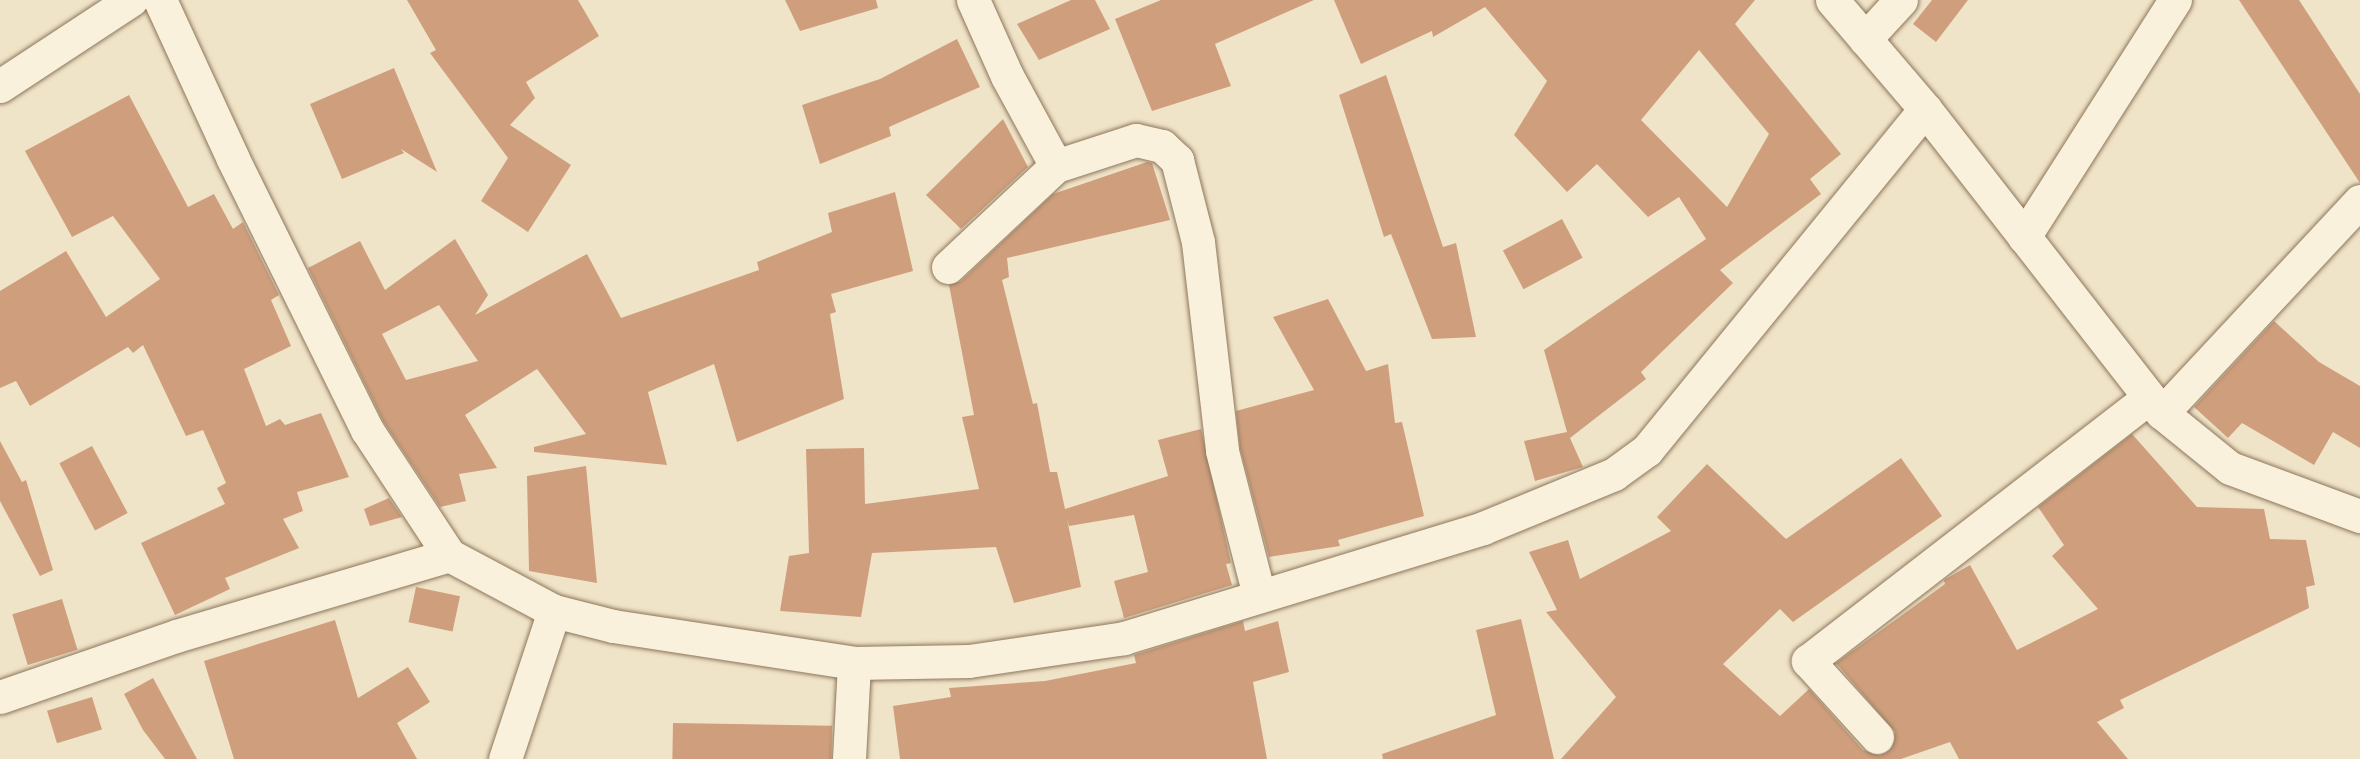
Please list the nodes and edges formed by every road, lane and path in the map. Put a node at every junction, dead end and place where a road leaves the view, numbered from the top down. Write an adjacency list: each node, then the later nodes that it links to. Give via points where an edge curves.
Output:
1 (132, 0): 8 (street)
2 (160, 0): 16 (street, via 233,159 368,430)
3 (973, 0): 10 (street, via 1007,76)
4 (1832, 0): 7 (street)
5 (1901, 0): 7 (street)
6 (2175, 0): 12 (street)
7 (1865, 39): 9 (street)
8 (0, 86)
9 (1925, 109): 12 (street); 17 (street, via 1647,450 1614,474 1483,528)
10 (1056, 166): 13 (street); 17 (street, via 1136,140 1162,147 1177,160 1198,242 1222,451)
11 (2360, 201): 14 (street)
12 (2024, 237): 14 (street)
13 (948, 267)
14 (2156, 405): 15 (street, via 2230,468); 21 (street, via 1808,661)
15 (2360, 516)
16 (449, 555): 18 (street); 20 (street, via 176,636)
17 (1258, 594): 19 (street, via 1124,638 969,661)
18 (554, 611): 19 (street, via 613,626); 22 (street)
19 (854, 663): 23 (street)
20 (0, 697)
21 (1877, 737)
22 (505, 759)
23 (849, 759)

